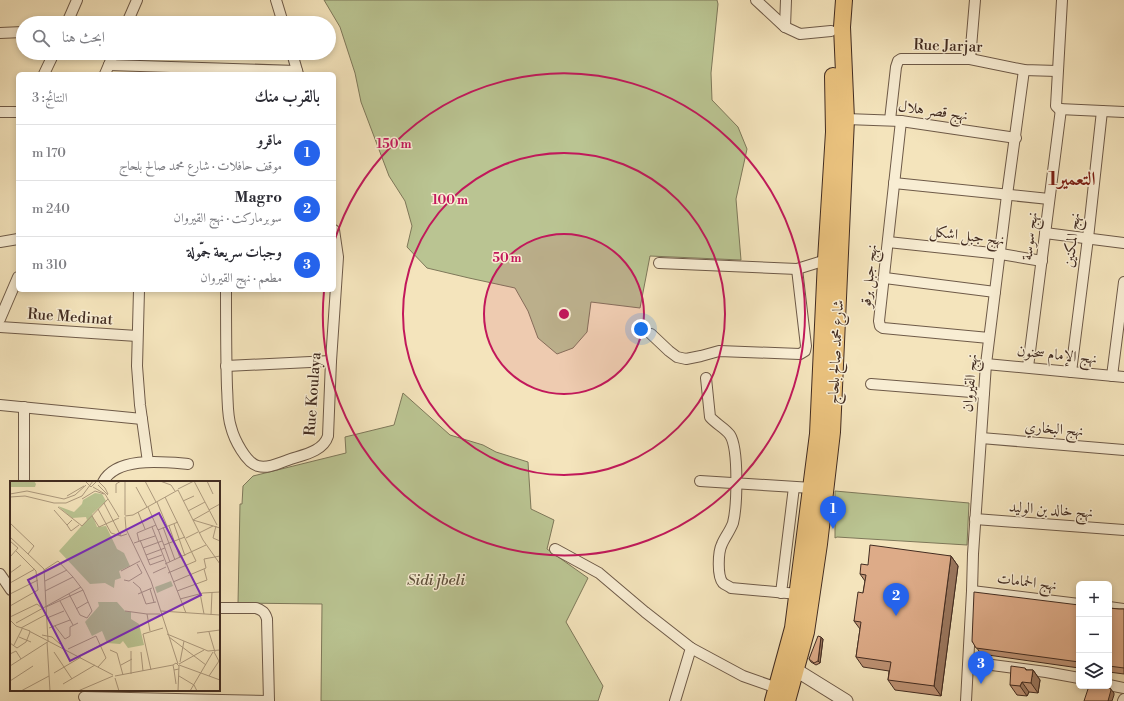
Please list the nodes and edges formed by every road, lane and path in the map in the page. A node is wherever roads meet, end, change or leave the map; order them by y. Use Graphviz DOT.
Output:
graph roads {
  1 [pos="76,0"];
  2 [pos="137,0"];
  3 [pos="276,0"];
  4 [pos="756,0"];
  5 [pos="786,0"];
  6 [pos="833,0"];
  7 [pos="844,0"];
  8 [pos="975,0"];
  9 [pos="1062,0"];
  10 [pos="70,16"];
  11 [pos="130,16"];
  12 [pos="281,16"];
  13 [pos="786,27"];
  14 [pos="831,31"];
  15 [pos="16,32"];
  16 [pos="0,33"];
  17 [pos="970,59"];
  18 [pos="51,60"];
  19 [pos="111,60"];
  20 [pos="294,60"];
  21 [pos="107,70"];
  22 [pos="1024,70"];
  23 [pos="1057,71"];
  24 [pos="45,72"];
  25 [pos="234,72"];
  26 [pos="298,72"];
  27 [pos="1058,108"];
  28 [pos="1102,111"];
  29 [pos="0,112"];
  30 [pos="16,112"];
  31 [pos="1124,112"];
  32 [pos="846,119"];
  33 [pos="896,121"];
  34 [pos="1016,138"];
  35 [pos="894,183"];
  36 [pos="1007,195"];
  37 [pos="1049,199"];
  38 [pos="1045,233"];
  39 [pos="1088,238"];
  40 [pos="16,239"];
  41 [pos="4,242"];
  42 [pos="888,242"];
  43 [pos="1124,243"];
  44 [pos="16,246"];
  45 [pos="1000,254"];
  46 [pos="826,260"];
  47 [pos="1042,261"];
  48 [pos="659,263"];
  49 [pos="797,269"];
  50 [pos="885,278"];
  51 [pos="16,280"];
  52 [pos="1124,282"];
  53 [pos="138,292"];
  54 [pos="226,292"];
  55 [pos="334,292"];
  56 [pos="995,292"];
  57 [pos="4,298"];
  58 [pos="0,319"];
  59 [pos="0,327"];
  60 [pos="650,334"];
  61 [pos="137,336"];
  62 [pos="989,338"];
  63 [pos="331,361"];
  64 [pos="986,364"];
  65 [pos="226,366"];
  66 [pos="1028,367"];
  67 [pos="1071,372"];
  68 [pos="1112,376"];
  69 [pos="1124,377"];
  70 [pos="706,378"];
  71 [pos="871,384"];
  72 [pos="984,393"];
  73 [pos="0,405"];
  74 [pos="24,407"];
  75 [pos="142,419"];
  76 [pos="980,438"];
  77 [pos="1124,450"];
  78 [pos="148,462"];
  79 [pos="188,464"];
  80 [pos="24,481"];
  81 [pos="104,481"];
  82 [pos="700,481"];
  83 [pos="736,483"];
  84 [pos="794,487"];
  85 [pos="815,496"];
  86 [pos="975,519"];
  87 [pos="1124,530"];
  88 [pos="555,549"];
  89 [pos="0,574"];
  90 [pos="10,589"];
  91 [pos="972,591"];
  92 [pos="781,592"];
  93 [pos="798,594"];
  94 [pos="1076,604"];
  95 [pos="1112,607"];
  96 [pos="220,608"];
  97 [pos="1124,609"];
  98 [pos="691,648"];
  99 [pos="969,662"];
  100 [pos="796,670"];
  101 [pos="1076,677"];
  102 [pos="1112,686"];
  103 [pos="1124,688"];
  104 [pos="775,694"];
  105 [pos="83,696"];
  106 [pos="269,701"];
  107 [pos="675,701"];
  108 [pos="787,701"];
  109 [pos="846,701"];
  110 [pos="966,701"];
  1 -- 10 [label="street"];
  2 -- 11 [label="street"];
  3 -- 12 [label="street"];
  4 -- 13 [label="street"];
  5 -- 13 [label="street"];
  6 -- 14 [label="main road, شارع محمد صالح بلحاج"];
  7 -- 32 [label="main road, شارع محمد صالح بلحاج"];
  8 -- 17 [label="street"];
  9 -- 23 [label="street, نهج سوسة"];
  13 -- 14 [label="street"];
  14 -- 46 [label="main road, شارع محمد صالح بلحاج"];
  15 -- 16 [label="street"];
  17 -- 22 [label="street, Rue Jarjar"];
  17 -- 33 [label="street, Rue Jarjar"];
  18 -- 24 [label="street"];
  19 -- 21 [label="street"];
  20 -- 26 [label="street"];
  21 -- 25 [label="street"];
  22 -- 23 [label="street, Rue Jarjar"];
  22 -- 34 [label="street, نهج القيروان"];
  23 -- 27 [label="street, نهج سوسة"];
  27 -- 28 [label="street"];
  27 -- 37 [label="street, نهج سوسة"];
  28 -- 31 [label="street"];
  28 -- 39 [label="street, نهج المكنين"];
  29 -- 30 [label="street"];
  32 -- 33 [label="street, نهج قصر هلال"];
  32 -- 85 [label="main road, شارع محمد صالح بلحاج"];
  33 -- 34 [label="street, نهج قصر هلال"];
  33 -- 35 [label="street, نهج جبل برقو"];
  34 -- 36 [label="street, نهج القيروان"];
  35 -- 36 [label="street"];
  35 -- 42 [label="street, نهج جبل برقو"];
  36 -- 37 [label="street"];
  36 -- 45 [label="street, نهج القيروان"];
  37 -- 38 [label="street, نهج سوسة"];
  38 -- 39 [label="street"];
  38 -- 47 [label="street, نهج سوسة"];
  39 -- 43 [label="street"];
  39 -- 67 [label="street, نهج المكنين"];
  40 -- 41 [label="street"];
  41 -- 44 [label="street"];
  42 -- 45 [label="street, نهج جبل اشكل"];
  42 -- 50 [label="street, نهج جبل برقو"];
  45 -- 47 [label="street, نهج جبل اشكل"];
  45 -- 56 [label="street, نهج القيروان"];
  46 -- 49 [label="street"];
  46 -- 85 [label="main road, شارع محمد صالح بلحاج"];
  47 -- 66 [label="street, نهج سوسة"];
  48 -- 49 [label="street"];
  49 -- 60 [label="street"];
  50 -- 56 [label="street"];
  50 -- 62 [label="street, نهج جبل برقو"];
  51 -- 57 [label="street"];
  52 -- 68 [label="street"];
  53 -- 61 [label="street"];
  54 -- 65 [label="street, Rue Koulaya"];
  55 -- 63 [label="street, Rue Koulaya"];
  56 -- 62 [label="street, نهج القيروان"];
  57 -- 58 [label="street"];
  59 -- 61 [label="street, Rue Medinat"];
  61 -- 75 [label="street"];
  62 -- 64 [label="street, نهج القيروان"];
  63 -- 65 [label="street"];
  63 -- 65 [label="street, Rue Koulaya"];
  64 -- 66 [label="street, نهج الإمام سحنون"];
  64 -- 72 [label="street, نهج القيروان"];
  66 -- 67 [label="street, نهج الإمام سحنون"];
  67 -- 68 [label="street, نهج الإمام سحنون"];
  68 -- 69 [label="street, نهج الإمام سحنون"];
  70 -- 83 [label="street"];
  71 -- 72 [label="street"];
  72 -- 76 [label="street, نهج القيروان"];
  73 -- 74 [label="street"];
  74 -- 75 [label="street"];
  74 -- 80 [label="street"];
  75 -- 78 [label="street"];
  76 -- 77 [label="street, نهج البخاري"];
  76 -- 86 [label="street, نهج القيروان"];
  78 -- 79 [label="street"];
  78 -- 81 [label="street"];
  82 -- 83 [label="street"];
  83 -- 84 [label="street"];
  83 -- 92 [label="street"];
  84 -- 85 [label="street"];
  84 -- 92 [label="street"];
  85 -- 93 [label="main road, شارع محمد صالح بلحاج"];
  85 -- 100 [label="main road, شارع محمد صالح بلحاج"];
  86 -- 87 [label="street, نهج خالد بن الوليد"];
  86 -- 91 [label="street, نهج القيروان"];
  88 -- 98 [label="street"];
  89 -- 90 [label="street"];
  91 -- 94 [label="street, نهج الحمامات"];
  91 -- 99 [label="street, نهج القيروان"];
  92 -- 93 [label="street"];
  93 -- 104 [label="main road, شارع محمد صالح بلحاج"];
  95 -- 97 [label="street"];
  96 -- 106 [label="street"];
  98 -- 104 [label="street"];
  98 -- 107 [label="street"];
  99 -- 101 [label="street"];
  99 -- 110 [label="street, نهج القيروان"];
  100 -- 108 [label="main road, شارع محمد صالح بلحاج"];
  100 -- 109 [label="street"];
  102 -- 103 [label="street"];
  105 -- 106 [label="street"];
}
